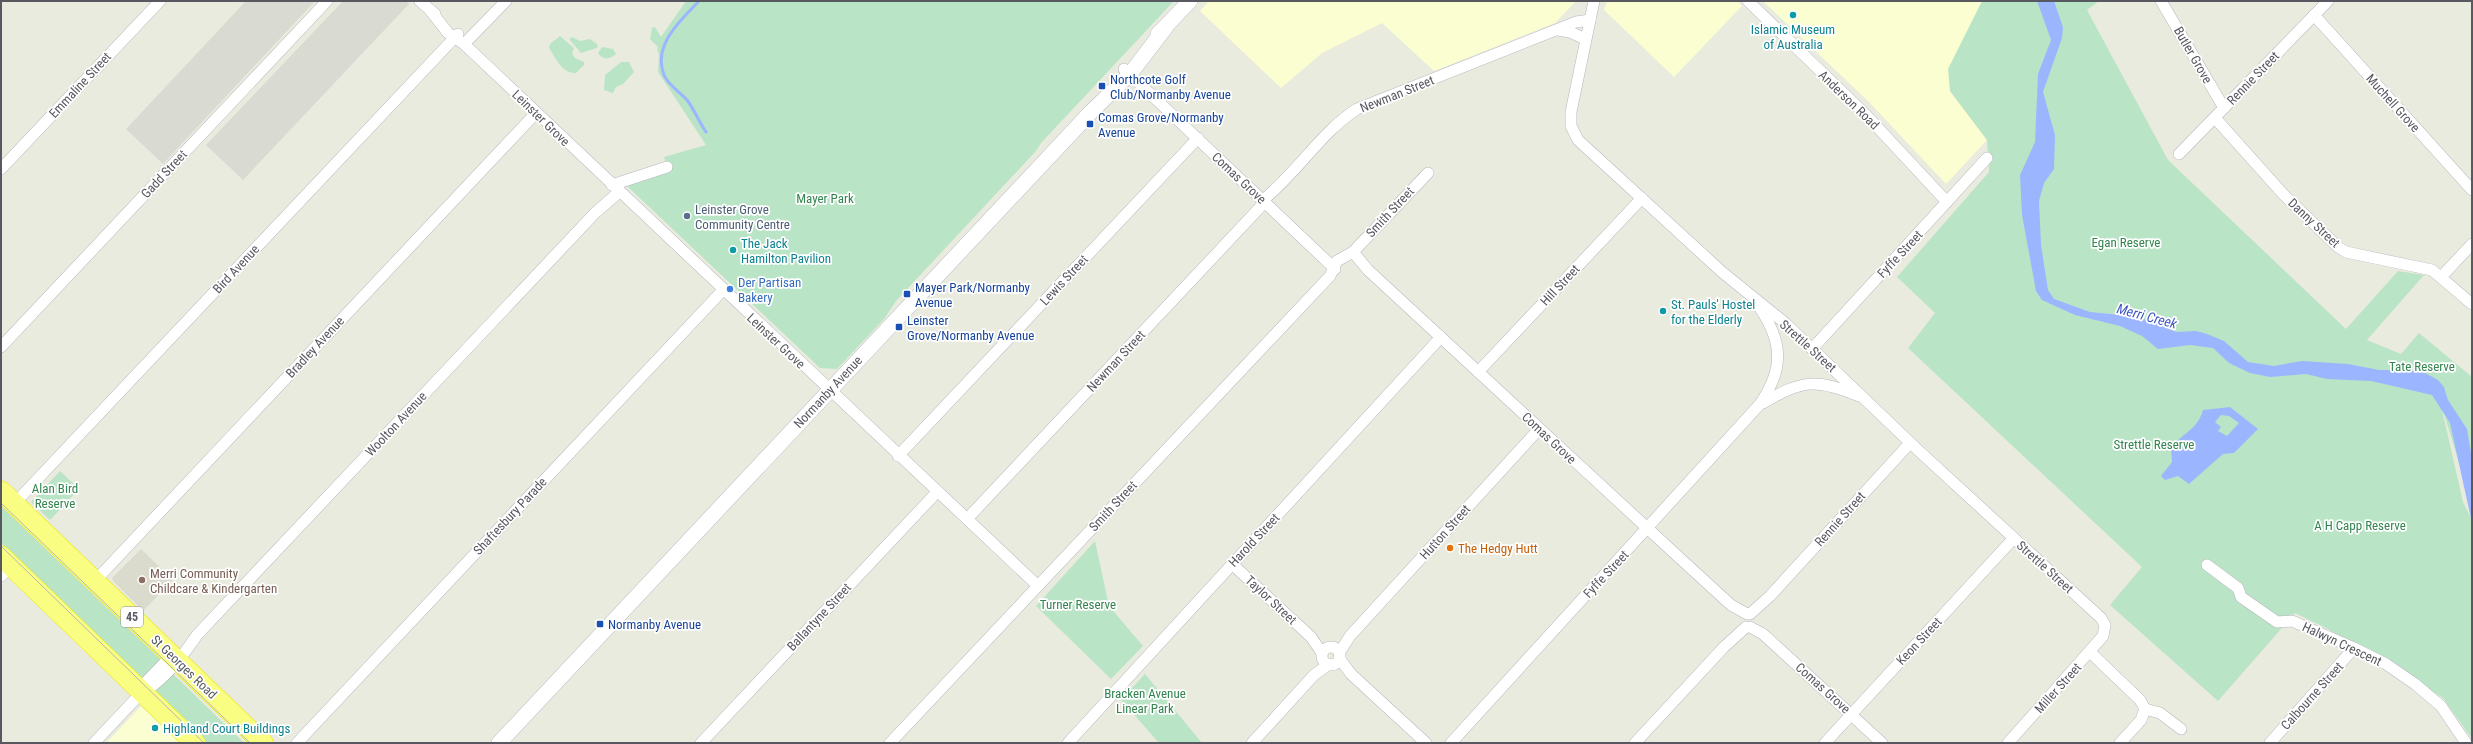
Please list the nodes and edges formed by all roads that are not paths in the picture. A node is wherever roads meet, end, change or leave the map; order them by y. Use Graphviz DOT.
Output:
graph roads {
  1 [pos="160,1"];
  2 [pos="327,1"];
  3 [pos="420,1"];
  4 [pos="506,1"];
  5 [pos="1190,1"];
  6 [pos="1594,1"];
  7 [pos="1748,1"];
  8 [pos="2162,1"];
  9 [pos="2328,1"];
  10 [pos="2314,15"];
  11 [pos="1590,20"];
  12 [pos="1558,30"];
  13 [pos="456,36"];
  14 [pos="1585,39"];
  15 [pos="464,44"];
  16 [pos="1127,72"];
  17 [pos="2224,108"];
  18 [pos="536,113"];
  19 [pos="2215,118"];
  20 [pos="1198,138"];
  21 [pos="2179,154"];
  22 [pos="1987,158"];
  23 [pos="667,166"];
  24 [pos="1,169"];
  25 [pos="1428,173"];
  26 [pos="615,188"];
  27 [pos="2472,190"];
  28 [pos="1642,198"];
  29 [pos="1264,201"];
  30 [pos="1947,202"];
  31 [pos="2472,244"];
  32 [pos="1352,257"];
  33 [pos="1336,265"];
  34 [pos="2442,276"];
  35 [pos="723,290"];
  36 [pos="1756,301"];
  37 [pos="2472,304"];
  38 [pos="1441,337"];
  39 [pos="1,347"];
  40 [pos="1812,349"];
  41 [pos="1478,372"];
  42 [pos="829,390"];
  43 [pos="1864,398"];
  44 [pos="1760,404"];
  45 [pos="1540,429"];
  46 [pos="1910,443"];
  47 [pos="898,456"];
  48 [pos="937,492"];
  49 [pos="8,498"];
  50 [pos="967,519"];
  51 [pos="1648,528"];
  52 [pos="2013,539"];
  53 [pos="1232,564"];
  54 [pos="2207,565"];
  55 [pos="4,566"];
  56 [pos="95,582"];
  57 [pos="1038,586"];
  58 [pos="1748,620"];
  59 [pos="2105,631"];
  60 [pos="2354,648"];
  61 [pos="2090,652"];
  62 [pos="1331,656"];
  63 [pos="174,658"];
  64 [pos="142,692"];
  65 [pos="2145,710"];
  66 [pos="1851,714"];
  67 [pos="2181,729"];
  68 [pos="94,743"];
  69 [pos="195,743"];
  70 [pos="263,743"];
  71 [pos="297,743"];
  72 [pos="499,743"];
  73 [pos="701,743"];
  74 [pos="890,743"];
  75 [pos="1068,743"];
  76 [pos="1252,743"];
  77 [pos="1426,743"];
  78 [pos="1451,743"];
  79 [pos="1636,743"];
  80 [pos="1825,743"];
  81 [pos="1882,743"];
  82 [pos="2008,743"];
  83 [pos="2120,743"];
  84 [pos="2270,743"];
  85 [pos="2466,743"];
  1 -- 24 [label="street, Emmaline Street"];
  2 -- 39 [label="street, Gadd Street"];
  3 -- 13 [label="street, Leinster Grove"];
  4 -- 15 [label="street"];
  5 -- 16 [label="main road, Normanby Avenue"];
  6 -- 11 [label="street"];
  7 -- 30 [label="street, Anderson Road"];
  8 -- 17 [label="street, Butler Grove"];
  9 -- 10 [label="street, Rennie Street"];
  10 -- 17 [label="street, Rennie Street"];
  10 -- 27 [label="street, Muchell Grove"];
  11 -- 12 [label="street, Newman Street"];
  11 -- 14 [label="street"];
  12 -- 14 [label="street"];
  12 -- 29 [label="street, Newman Street"];
  13 -- 15 [label="street, Leinster Grove"];
  13 -- 49 [label="street, Bird Avenue"];
  14 -- 28 [label="street, Strettle Street"];
  15 -- 18 [label="street, Leinster Grove"];
  16 -- 20 [label="street, Comas Grove"];
  16 -- 42 [label="main road, Normanby Avenue"];
  17 -- 19 [label="street, Rennie Street"];
  18 -- 26 [label="street, Leinster Grove"];
  18 -- 56 [label="street, Bradley Avenue"];
  19 -- 21 [label="street, Rennie Street"];
  19 -- 34 [label="street, Danny Street"];
  20 -- 29 [label="street, Comas Grove"];
  20 -- 47 [label="street, Lewis Street"];
  22 -- 30 [label="street, Fyffe Street"];
  23 -- 26 [label="street"];
  25 -- 32 [label="street, Smith Street"];
  26 -- 35 [label="street, Leinster Grove"];
  26 -- 63 [label="street, Woolton Avenue"];
  28 -- 36 [label="street, Strettle Street"];
  28 -- 41 [label="street, Hill Street"];
  29 -- 33 [label="street, Comas Grove"];
  29 -- 50 [label="street, Newman Street"];
  30 -- 40 [label="street, Fyffe Street"];
  31 -- 34 [label="street"];
  32 -- 33 [label="street, Smith Street"];
  32 -- 38 [label="street, Comas Grove"];
  33 -- 57 [label="street, Smith Street"];
  34 -- 37 [label="street"];
  35 -- 42 [label="street, Leinster Grove"];
  35 -- 71 [label="street, Shaftesbury Parade"];
  36 -- 40 [label="street, Strettle Street"];
  36 -- 44 [label="street, Fyffe Street"];
  38 -- 41 [label="street, Comas Grove"];
  38 -- 53 [label="street, Harold Street"];
  40 -- 43 [label="street, Strettle Street"];
  41 -- 45 [label="street, Comas Grove"];
  42 -- 47 [label="street, Leinster Grove"];
  42 -- 72 [label="main road, Normanby Avenue"];
  43 -- 44 [label="street, Fyffe Street"];
  43 -- 46 [label="street, Strettle Street"];
  44 -- 51 [label="street, Fyffe Street"];
  45 -- 51 [label="street, Comas Grove"];
  45 -- 62 [label="street, Hutton Street"];
  46 -- 52 [label="street, Strettle Street"];
  46 -- 58 [label="street, Rennie Street"];
  47 -- 48 [label="street, Leinster Grove"];
  48 -- 50 [label="street, Leinster Grove"];
  48 -- 73 [label="street, Ballantyne Street"];
  49 -- 56 [label="highway, St Georges Road / 45"];
  50 -- 57 [label="street, Leinster Grove"];
  51 -- 58 [label="street, Comas Grove"];
  51 -- 78 [label="street, Fyffe Street"];
  52 -- 59 [label="street, Strettle Street"];
  52 -- 66 [label="street, Keon Street"];
  53 -- 62 [label="street, Taylor Street"];
  53 -- 75 [label="street, Harold Street"];
  54 -- 60 [label="street, Halwyn Crescent"];
  55 -- 64 [label="highway"];
  56 -- 63 [label="highway, St Georges Road / 45"];
  57 -- 74 [label="street, Smith Street"];
  58 -- 66 [label="street, Comas Grove"];
  58 -- 79 [label="street, Rennie Street"];
  59 -- 61 [label="street, Miller Street"];
  60 -- 84 [label="street, Calbourne Street"];
  60 -- 85 [label="street, Halwyn Crescent"];
  61 -- 65 [label="street"];
  61 -- 82 [label="street, Miller Street"];
  62 -- 76 [label="street, Hutton Street"];
  62 -- 77 [label="street, Taylor Street"];
  63 -- 64 [label="street, Woolton Avenue"];
  63 -- 70 [label="highway, St Georges Road / 45"];
  64 -- 68 [label="street, Woolton Avenue"];
  64 -- 69 [label="highway"];
  65 -- 67 [label="street"];
  65 -- 83 [label="street"];
  66 -- 80 [label="street, Keon Street"];
  66 -- 81 [label="street, Comas Grove"];
}
